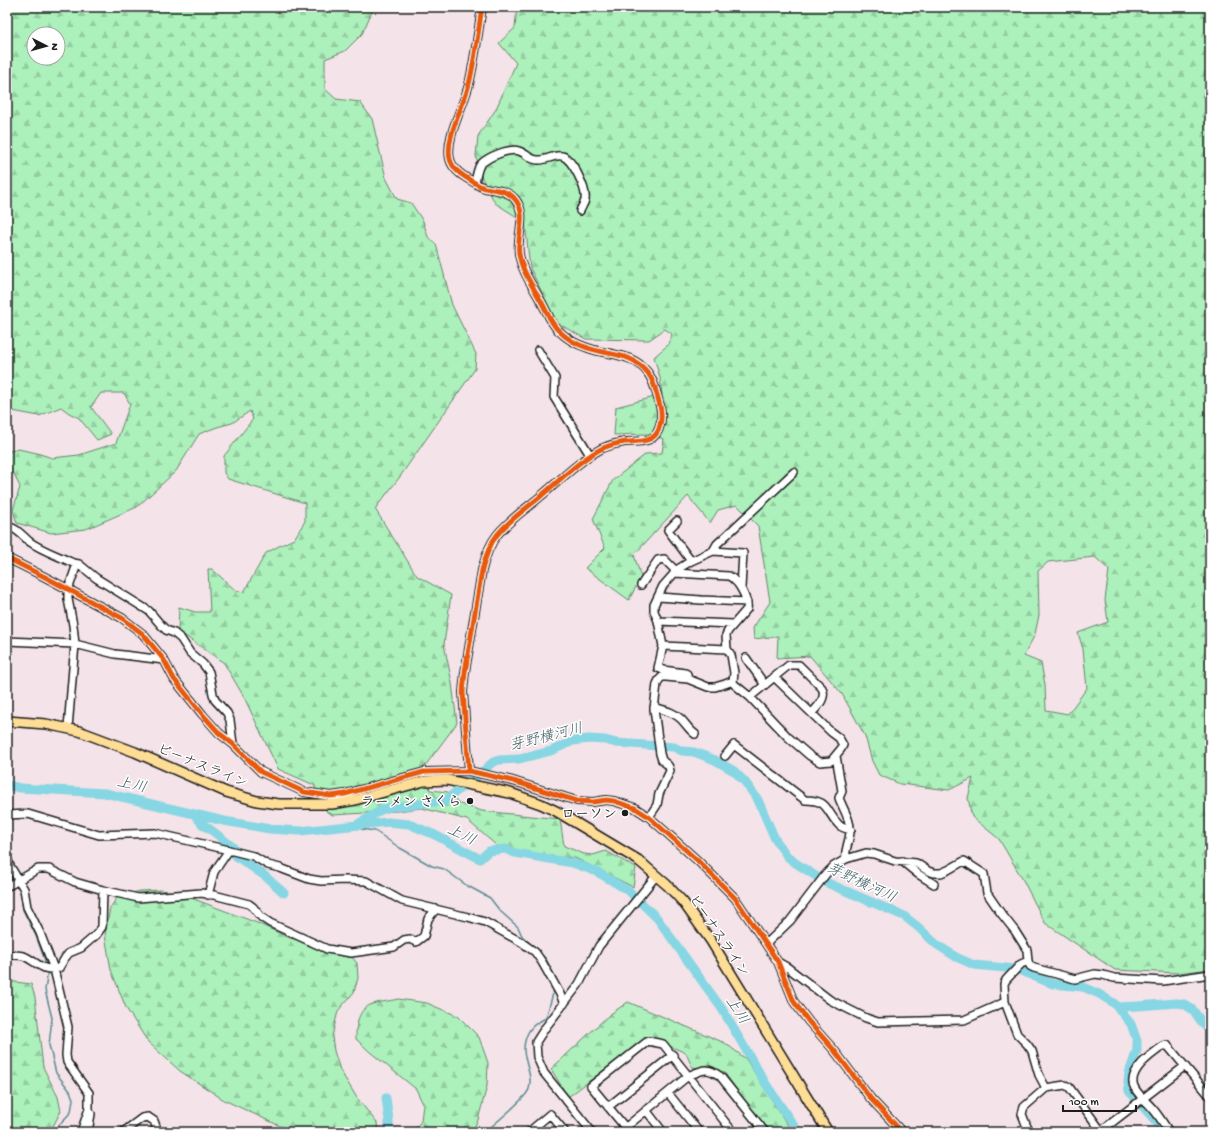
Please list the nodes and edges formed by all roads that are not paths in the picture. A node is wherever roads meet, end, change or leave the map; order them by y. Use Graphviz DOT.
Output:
graph roads {
  1 [pos="482,7"];
  2 [pos="475,183"];
  3 [pos="580,211"];
  4 [pos="538,350"];
  5 [pos="590,455"];
  6 [pos="794,472"];
  7 [pos="677,521"];
  8 [pos="7,527"];
  9 [pos="713,551"];
  10 [pos="7,558"];
  11 [pos="691,561"];
  12 [pos="77,564"];
  13 [pos="675,572"];
  14 [pos="642,585"];
  15 [pos="741,588"];
  16 [pos="68,590"];
  17 [pos="658,597"];
  18 [pos="747,602"];
  19 [pos="658,621"];
  20 [pos="733,624"];
  21 [pos="7,641"];
  22 [pos="75,644"];
  23 [pos="663,646"];
  24 [pos="727,649"];
  25 [pos="746,658"];
  26 [pos="164,660"];
  27 [pos="774,677"];
  28 [pos="688,679"];
  29 [pos="733,681"];
  30 [pos="765,684"];
  31 [pos="750,697"];
  32 [pos="654,707"];
  33 [pos="812,714"];
  34 [pos="7,721"];
  35 [pos="68,728"];
  36 [pos="695,734"];
  37 [pos="233,744"];
  38 [pos="725,756"];
  39 [pos="836,756"];
  40 [pos="471,772"];
  41 [pos="442,777"];
  42 [pos="513,781"];
  43 [pos="510,793"];
  44 [pos="7,815"];
  45 [pos="649,817"];
  46 [pos="851,830"];
  47 [pos="233,851"];
  48 [pos="7,858"];
  49 [pos="846,859"];
  50 [pos="902,861"];
  51 [pos="654,878"];
  52 [pos="14,882"];
  53 [pos="934,884"];
  54 [pos="103,890"];
  55 [pos="208,895"];
  56 [pos="436,910"];
  57 [pos="766,944"];
  58 [pos="7,955"];
  59 [pos="778,962"];
  60 [pos="1024,963"];
  61 [pos="50,968"];
  62 [pos="1210,974"];
  63 [pos="1005,1002"];
  64 [pos="564,1004"];
  65 [pos="673,1055"];
  66 [pos="1185,1066"];
  67 [pos="688,1076"];
  68 [pos="1046,1088"];
  69 [pos="668,1093"];
  70 [pos="1210,1096"];
  71 [pos="1142,1099"];
  72 [pos="608,1107"];
  73 [pos="89,1109"];
  74 [pos="646,1110"];
  75 [pos="625,1131"];
  76 [pos="81,1132"];
  77 [pos="88,1132"];
  78 [pos="123,1132"];
  79 [pos="158,1132"];
  80 [pos="529,1132"];
  81 [pos="565,1132"];
  82 [pos="592,1132"];
  83 [pos="664,1132"];
  84 [pos="699,1132"];
  85 [pos="733,1132"];
  86 [pos="765,1132"];
  87 [pos="828,1132"];
  88 [pos="902,1132"];
  89 [pos="1029,1132"];
  90 [pos="1101,1132"];
  91 [pos="1169,1132"];
  1 -- 2 [label="street"];
  2 -- 3 [label="street"];
  2 -- 5 [label="street"];
  4 -- 5 [label="street"];
  5 -- 40 [label="street"];
  6 -- 9 [label="street"];
  7 -- 11 [label="street"];
  8 -- 12 [label="street"];
  9 -- 11 [label="street"];
  9 -- 15 [label="street"];
  10 -- 16 [label="street"];
  11 -- 13 [label="street"];
  12 -- 16 [label="street"];
  12 -- 37 [label="street"];
  13 -- 14 [label="street"];
  13 -- 15 [label="street"];
  13 -- 17 [label="street"];
  15 -- 18 [label="street"];
  16 -- 22 [label="street"];
  16 -- 26 [label="street"];
  17 -- 18 [label="street"];
  17 -- 19 [label="street"];
  18 -- 20 [label="street"];
  19 -- 20 [label="street"];
  19 -- 23 [label="street"];
  20 -- 24 [label="street"];
  21 -- 22 [label="street"];
  22 -- 26 [label="street"];
  22 -- 35 [label="street"];
  23 -- 24 [label="street"];
  23 -- 28 [label="street"];
  24 -- 29 [label="street"];
  25 -- 30 [label="street"];
  26 -- 37 [label="street"];
  27 -- 30 [label="street"];
  27 -- 33 [label="street"];
  27 -- 33 [label="street"];
  28 -- 29 [label="street"];
  28 -- 32 [label="street"];
  29 -- 31 [label="street"];
  30 -- 31 [label="street"];
  31 -- 39 [label="street"];
  32 -- 36 [label="street"];
  32 -- 45 [label="street"];
  33 -- 39 [label="street"];
  34 -- 35 [label="main road, ビーナスライン"];
  35 -- 41 [label="main road, ビーナスライン"];
  37 -- 41 [label="street"];
  38 -- 46 [label="street"];
  39 -- 46 [label="street"];
  40 -- 41 [label="street"];
  40 -- 42 [label="street"];
  41 -- 43 [label="main road, ビーナスライン"];
  42 -- 43 [label="street"];
  42 -- 45 [label="street"];
  43 -- 51 [label="main road, ビーナスライン"];
  44 -- 47 [label="street"];
  45 -- 57 [label="street"];
  46 -- 49 [label="street"];
  47 -- 55 [label="street"];
  47 -- 56 [label="street"];
  48 -- 52 [label="street"];
  49 -- 50 [label="street"];
  49 -- 57 [label="street"];
  50 -- 53 [label="street"];
  50 -- 60 [label="street"];
  51 -- 64 [label="street"];
  51 -- 87 [label="main road, ビーナスライン"];
  52 -- 54 [label="street"];
  52 -- 61 [label="street"];
  54 -- 55 [label="street"];
  54 -- 61 [label="street"];
  55 -- 56 [label="street"];
  56 -- 64 [label="street"];
  57 -- 59 [label="street"];
  58 -- 61 [label="street"];
  59 -- 63 [label="street"];
  59 -- 88 [label="street"];
  60 -- 62 [label="street"];
  60 -- 63 [label="street"];
  61 -- 73 [label="street"];
  63 -- 68 [label="street"];
  64 -- 82 [label="street"];
  65 -- 67 [label="street"];
  65 -- 72 [label="street"];
  65 -- 72 [label="street"];
  66 -- 70 [label="street"];
  66 -- 71 [label="street"];
  66 -- 71 [label="street"];
  67 -- 69 [label="street"];
  67 -- 85 [label="street"];
  67 -- 86 [label="street"];
  68 -- 89 [label="street"];
  68 -- 90 [label="street"];
  69 -- 74 [label="street"];
  69 -- 84 [label="street"];
  71 -- 90 [label="street"];
  71 -- 91 [label="street"];
  72 -- 75 [label="street"];
  73 -- 76 [label="street"];
  73 -- 77 [label="street"];
  74 -- 75 [label="street"];
  74 -- 83 [label="street"];
  78 -- 79 [label="street"];
  80 -- 81 [label="street"];
}
